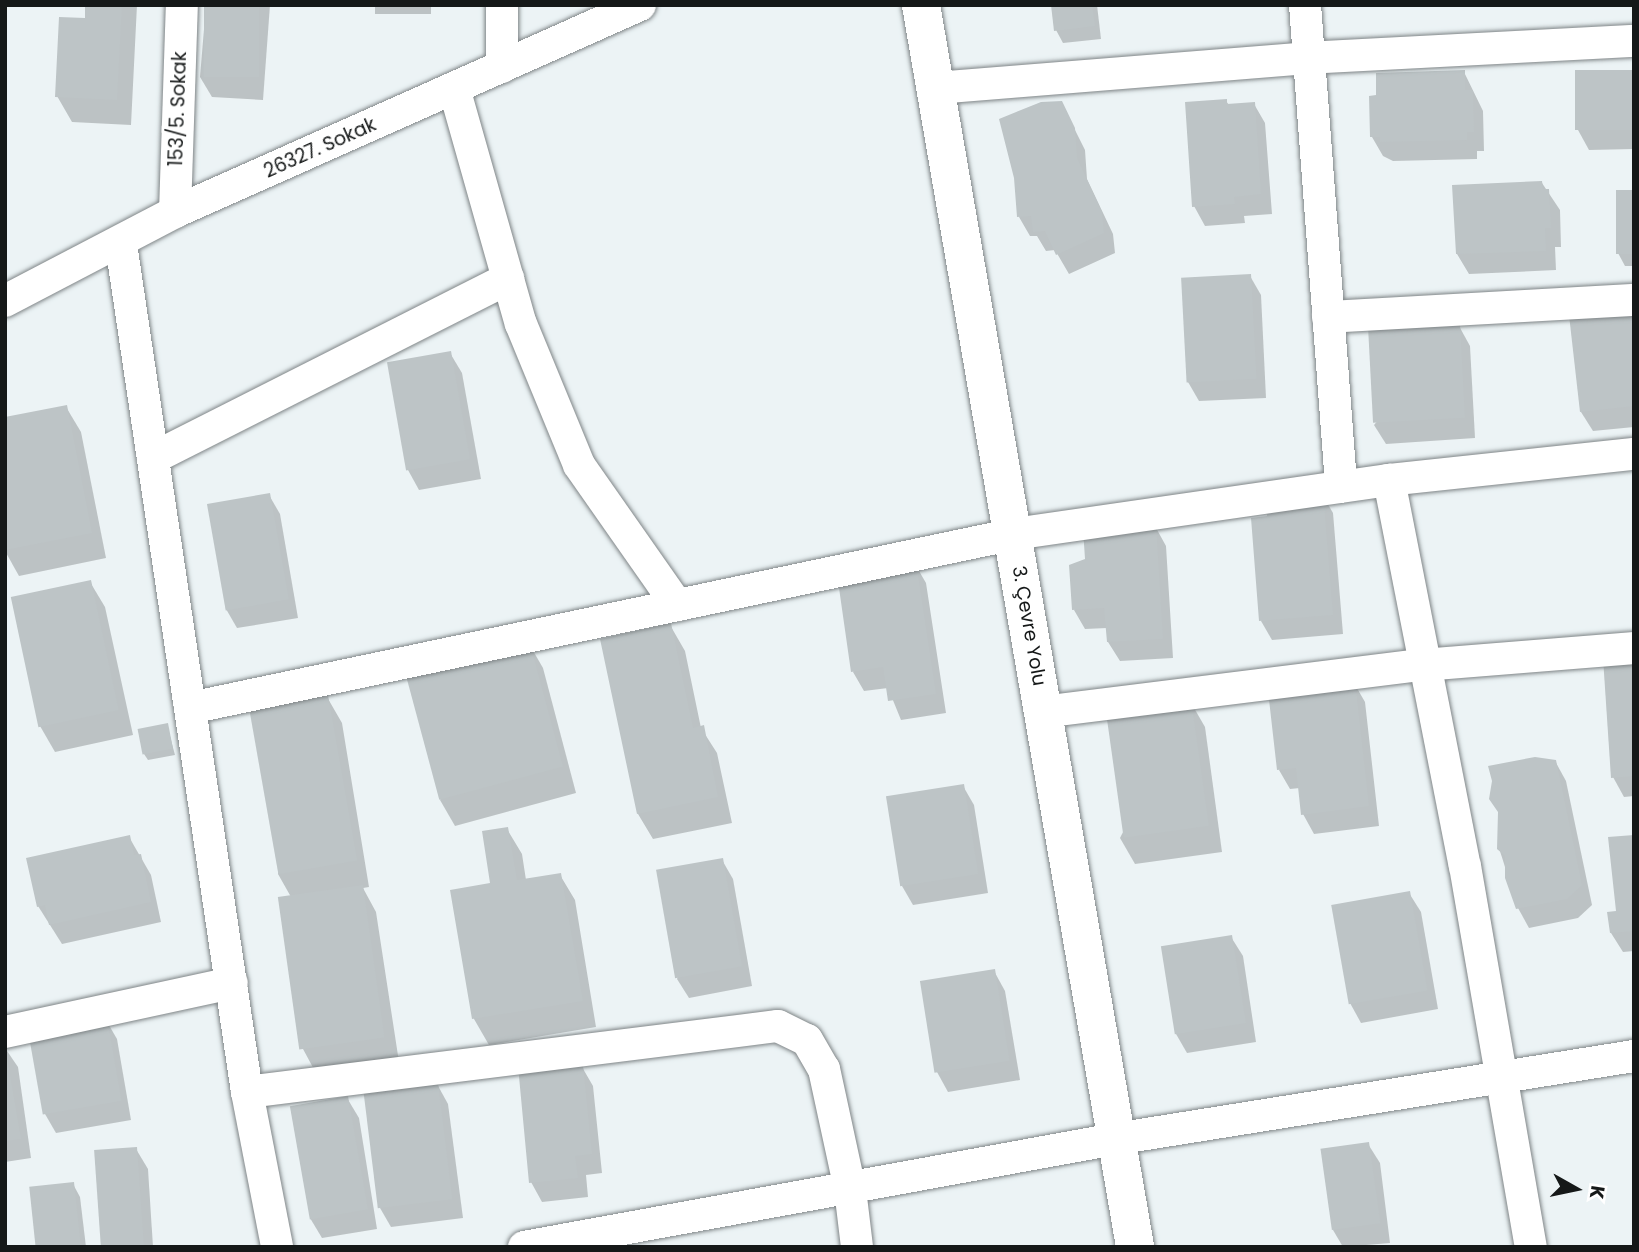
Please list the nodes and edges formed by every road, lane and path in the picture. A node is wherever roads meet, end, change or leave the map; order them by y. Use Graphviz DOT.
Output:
graph roads {
  1 [pos="182,5"];
  2 [pos="502,5"];
  3 [pos="640,5"];
  4 [pos="921,5"];
  5 [pos="1305,5"];
  6 [pos="1634,41"];
  7 [pos="1307,58"];
  8 [pos="502,67"];
  9 [pos="454,88"];
  10 [pos="936,88"];
  11 [pos="175,212"];
  12 [pos="121,244"];
  13 [pos="508,279"];
  14 [pos="1634,300"];
  15 [pos="5,301"];
  16 [pos="1328,317"];
  17 [pos="1634,454"];
  18 [pos="153,458"];
  19 [pos="1389,480"];
  20 [pos="1341,487"];
  21 [pos="1014,534"];
  22 [pos="677,605"];
  23 [pos="1634,649"];
  24 [pos="1423,665"];
  25 [pos="190,708"];
  26 [pos="1044,712"];
  27 [pos="232,984"];
  28 [pos="5,1032"];
  29 [pos="1634,1056"];
  30 [pos="1499,1079"];
  31 [pos="247,1092"];
  32 [pos="1115,1139"];
  33 [pos="850,1189"];
  34 [pos="277,1247"];
  35 [pos="524,1247"];
  36 [pos="857,1247"];
  37 [pos="1135,1247"];
  38 [pos="1531,1247"];
  1 -- 11 [label="street, 153/5. Sokak"];
  2 -- 8 [label="street"];
  3 -- 8 [label="street, 26327. Sokak"];
  4 -- 10 [label="main road, 3. Çevre Yolu"];
  5 -- 7 [label="street"];
  6 -- 7 [label="street"];
  7 -- 10 [label="street"];
  7 -- 16 [label="street"];
  8 -- 9 [label="street, 26327. Sokak"];
  9 -- 11 [label="street, 26327. Sokak"];
  9 -- 13 [label="street"];
  10 -- 21 [label="main road, 3. Çevre Yolu"];
  11 -- 12 [label="street, 26327. Sokak"];
  12 -- 15 [label="street, 26327. Sokak"];
  12 -- 18 [label="street"];
  13 -- 18 [label="street"];
  13 -- 22 [label="street"];
  14 -- 16 [label="street"];
  16 -- 20 [label="street"];
  17 -- 19 [label="street"];
  18 -- 25 [label="street"];
  19 -- 20 [label="street"];
  19 -- 24 [label="street"];
  20 -- 21 [label="street"];
  21 -- 22 [label="street"];
  21 -- 26 [label="main road, 3. Çevre Yolu"];
  22 -- 25 [label="street"];
  23 -- 24 [label="street"];
  24 -- 26 [label="street"];
  24 -- 30 [label="street"];
  25 -- 27 [label="street"];
  26 -- 32 [label="main road, 3. Çevre Yolu"];
  27 -- 28 [label="street"];
  27 -- 31 [label="street"];
  29 -- 30 [label="street"];
  30 -- 32 [label="street"];
  30 -- 38 [label="street"];
  31 -- 33 [label="street"];
  31 -- 34 [label="street"];
  32 -- 33 [label="street"];
  32 -- 37 [label="main road, 3. Çevre Yolu"];
  33 -- 35 [label="street"];
  33 -- 36 [label="street"];
}
